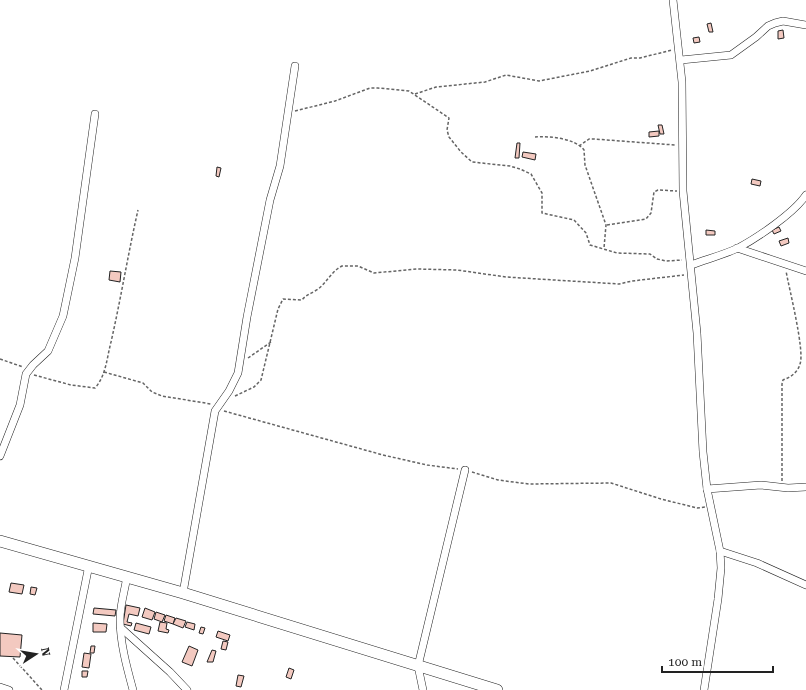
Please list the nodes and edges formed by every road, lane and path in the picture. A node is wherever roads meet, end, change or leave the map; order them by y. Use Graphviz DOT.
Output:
graph roads {
  1 [pos="673,0"];
  2 [pos="806,25"];
  3 [pos="679,49"];
  4 [pos="681,60"];
  5 [pos="294,66"];
  6 [pos="415,94"];
  7 [pos="288,113"];
  8 [pos="95,114"];
  9 [pos="535,137"];
  10 [pos="683,145"];
  11 [pos="579,146"];
  12 [pos="683,191"];
  13 [pos="806,195"];
  14 [pos="138,210"];
  15 [pos="606,225"];
  16 [pos="604,248"];
  17 [pos="737,248"];
  18 [pos="691,262"];
  19 [pos="784,263"];
  20 [pos="806,271"];
  21 [pos="692,274"];
  22 [pos="271,342"];
  23 [pos="0,359"];
  24 [pos="240,364"];
  25 [pos="28,371"];
  26 [pos="104,372"];
  27 [pos="220,404"];
  28 [pos="0,456"];
  29 [pos="466,470"];
  30 [pos="806,487"];
  31 [pos="782,488"];
  32 [pos="707,489"];
  33 [pos="0,541"];
  34 [pos="720,551"];
  35 [pos="89,565"];
  36 [pos="127,576"];
  37 [pos="806,585"];
  38 [pos="183,593"];
  39 [pos="121,628"];
  40 [pos="13,658"];
  41 [pos="418,666"];
  42 [pos="0,686"];
  43 [pos="9,690"];
  44 [pos="42,690"];
  45 [pos="64,690"];
  46 [pos="133,690"];
  47 [pos="187,690"];
  48 [pos="423,690"];
  49 [pos="496,690"];
  50 [pos="704,690"];
  1 -- 3 [label="street"];
  2 -- 4 [label="street"];
  3 -- 4 [label="street"];
  3 -- 6 [label="path"];
  4 -- 10 [label="street"];
  5 -- 7 [label="street"];
  6 -- 7 [label="path"];
  6 -- 16 [label="path"];
  7 -- 24 [label="street"];
  8 -- 25 [label="street"];
  9 -- 11 [label="path"];
  10 -- 11 [label="path"];
  10 -- 12 [label="street"];
  11 -- 15 [label="path"];
  12 -- 15 [label="path"];
  12 -- 18 [label="street"];
  13 -- 17 [label="street"];
  14 -- 26 [label="path"];
  15 -- 16 [label="path"];
  16 -- 18 [label="path"];
  17 -- 18 [label="street"];
  17 -- 19 [label="street"];
  18 -- 21 [label="street"];
  19 -- 20 [label="street"];
  19 -- 31 [label="path"];
  21 -- 22 [label="path"];
  21 -- 32 [label="street"];
  22 -- 24 [label="path"];
  22 -- 27 [label="path"];
  23 -- 25 [label="path"];
  24 -- 27 [label="street"];
  25 -- 26 [label="path"];
  25 -- 28 [label="street"];
  26 -- 27 [label="path"];
  27 -- 38 [label="street"];
  29 -- 41 [label="street"];
  30 -- 31 [label="street"];
  31 -- 32 [label="street"];
  32 -- 34 [label="street"];
  33 -- 35 [label="highway"];
  34 -- 37 [label="street"];
  34 -- 50 [label="street"];
  35 -- 36 [label="highway"];
  35 -- 45 [label="street"];
  36 -- 38 [label="highway"];
  36 -- 39 [label="street"];
  38 -- 41 [label="highway"];
  39 -- 46 [label="street"];
  39 -- 47 [label="street"];
  40 -- 44 [label="path"];
  41 -- 48 [label="street"];
  41 -- 49 [label="highway"];
  42 -- 43 [label="street"];
}
